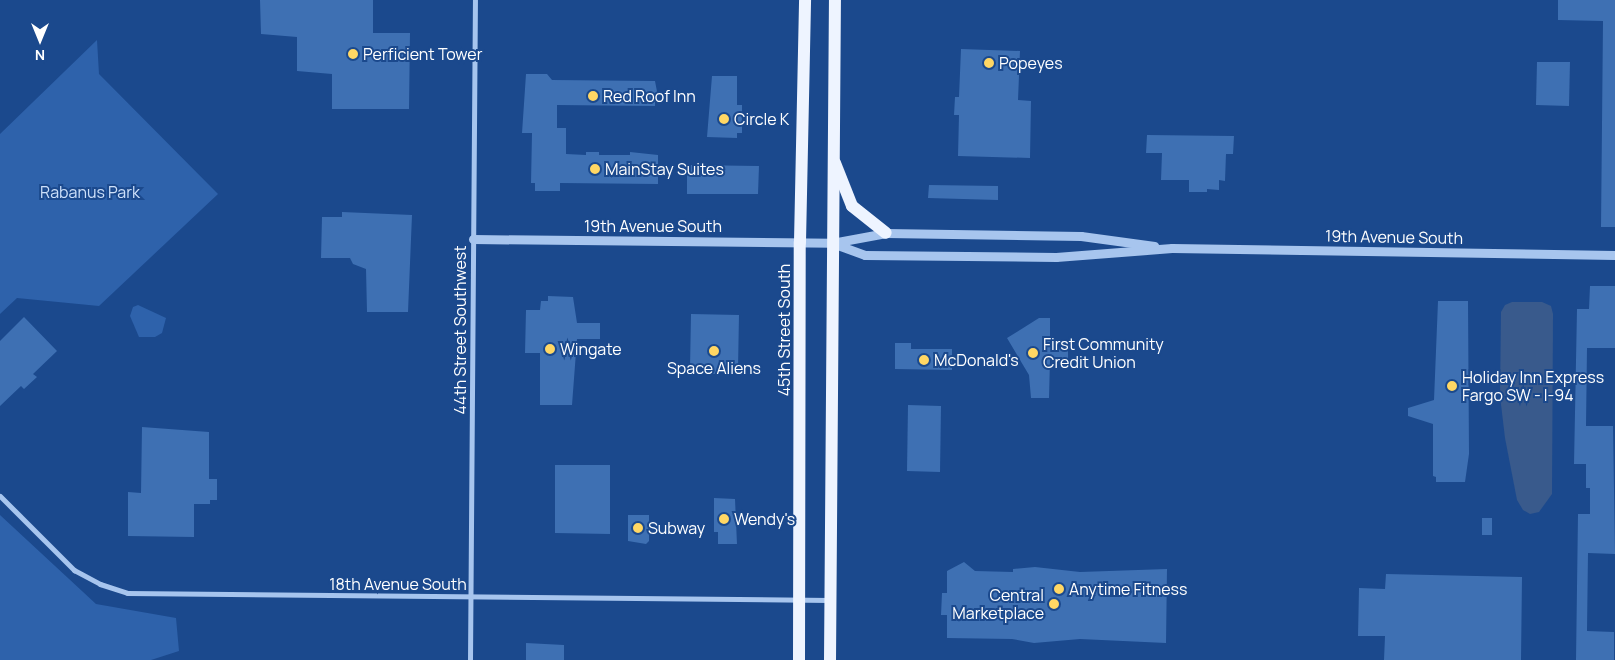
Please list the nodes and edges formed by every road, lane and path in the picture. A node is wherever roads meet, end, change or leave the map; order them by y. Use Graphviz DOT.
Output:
graph roads {
  1 [pos="475,0"];
  2 [pos="805,0"];
  3 [pos="835,0"];
  4 [pos="833,158"];
  5 [pos="886,233"];
  6 [pos="473,239"];
  7 [pos="800,242"];
  8 [pos="832,243"];
  9 [pos="1172,248"];
  10 [pos="1615,255"];
  11 [pos="0,496"];
  12 [pos="470,597"];
  13 [pos="800,600"];
  14 [pos="831,600"];
  15 [pos="470,660"];
  16 [pos="799,660"];
  17 [pos="830,660"];
  1 -- 6 [label="street, 44th Street Southwest"];
  2 -- 7 [label="main road, 45th Street South"];
  3 -- 4 [label="main road"];
  4 -- 5 [label="main road"];
  4 -- 8 [label="main road"];
  5 -- 8 [label="street, 19th Avenue South"];
  5 -- 9 [label="street, 19th Avenue South"];
  6 -- 7 [label="street, 19th Avenue South"];
  6 -- 12 [label="street, 44th Street Southwest"];
  7 -- 8 [label="street, 19th Avenue South"];
  7 -- 13 [label="main road, 45th Street South"];
  8 -- 9 [label="street, 19th Avenue South"];
  8 -- 14 [label="main road"];
  9 -- 10 [label="street, 19th Avenue South"];
  11 -- 12 [label="street, 18th Avenue South"];
  12 -- 13 [label="street, 18th Avenue South"];
  12 -- 15 [label="street, 44th Street Southwest"];
  13 -- 14 [label="street, 18th Avenue South"];
  13 -- 16 [label="main road, 45th Street South"];
  14 -- 17 [label="main road"];
}
